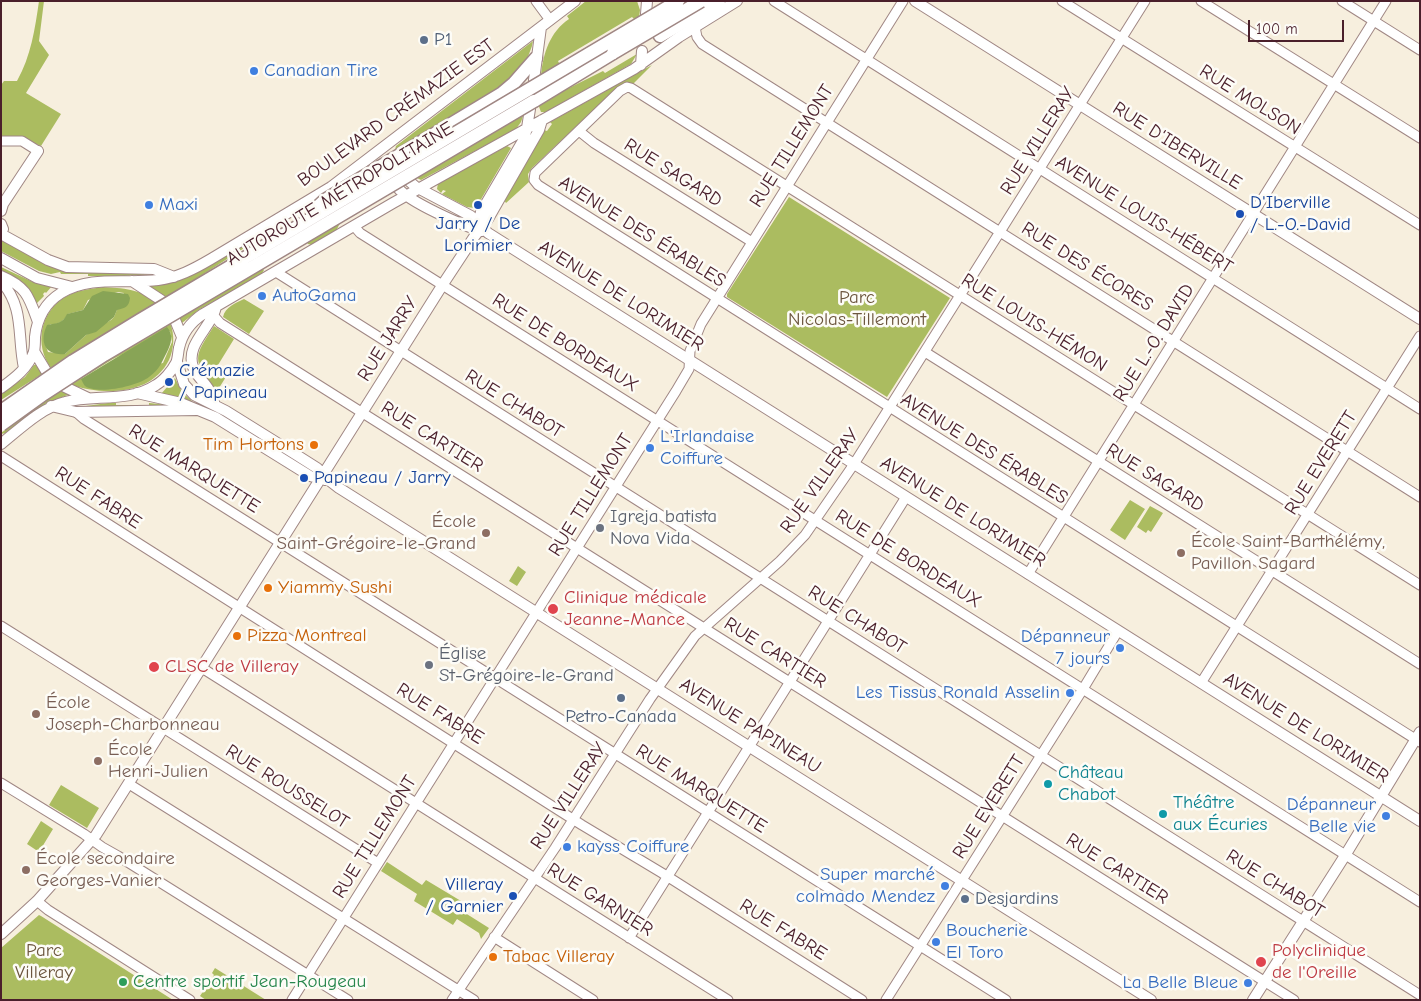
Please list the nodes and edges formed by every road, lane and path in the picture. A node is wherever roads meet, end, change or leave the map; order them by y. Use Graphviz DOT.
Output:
graph roads {
  1 [pos="536,1"];
  2 [pos="575,1"];
  3 [pos="647,1"];
  4 [pos="678,1"];
  5 [pos="701,1"];
  6 [pos="719,1"];
  7 [pos="737,1"];
  8 [pos="774,1"];
  9 [pos="903,1"];
  10 [pos="916,1"];
  11 [pos="1062,1"];
  12 [pos="1145,1"];
  13 [pos="1201,1"];
  14 [pos="1342,1"];
  15 [pos="1386,1"];
  16 [pos="646,14"];
  17 [pos="550,20"];
  18 [pos="1374,22"];
  19 [pos="541,27"];
  20 [pos="695,27"];
  21 [pos="1122,38"];
  22 [pos="1420,50"];
  23 [pos="642,51"];
  24 [pos="613,53"];
  25 [pos="536,58"];
  26 [pos="866,60"];
  27 [pos="641,65"];
  28 [pos="534,80"];
  29 [pos="1334,85"];
  30 [pos="1080,105"];
  31 [pos="530,110"];
  32 [pos="542,120"];
  33 [pos="826,122"];
  34 [pos="527,128"];
  35 [pos="578,131"];
  36 [pos="1420,138"];
  37 [pos="1,141"];
  38 [pos="1295,148"];
  39 [pos="38,151"];
  40 [pos="393,152"];
  41 [pos="1040,169"];
  42 [pos="409,181"];
  43 [pos="786,186"];
  44 [pos="398,188"];
  45 [pos="419,188"];
  46 [pos="407,196"];
  47 [pos="2,207"];
  48 [pos="1254,215"];
  49 [pos="1420,225"];
  50 [pos="354,226"];
  51 [pos="2,229"];
  52 [pos="479,230"];
  53 [pos="1000,232"];
  54 [pos="287,233"];
  55 [pos="752,242"];
  56 [pos="1,258"];
  57 [pos="276,272"];
  58 [pos="1,276"];
  59 [pos="174,277"];
  60 [pos="1214,279"];
  61 [pos="1,281"];
  62 [pos="132,281"];
  63 [pos="443,285"];
  64 [pos="72,287"];
  65 [pos="960,296"];
  66 [pos="716,299"];
  67 [pos="162,300"];
  68 [pos="215,311"];
  69 [pos="1420,319"];
  70 [pos="175,320"];
  71 [pos="38,322"];
  72 [pos="1420,336"];
  73 [pos="182,337"];
  74 [pos="1174,342"];
  75 [pos="34,351"];
  76 [pos="401,352"];
  77 [pos="925,352"];
  78 [pos="689,360"];
  79 [pos="177,362"];
  80 [pos="24,368"];
  81 [pos="46,371"];
  82 [pos="65,387"];
  83 [pos="1,388"];
  84 [pos="1387,388"];
  85 [pos="137,393"];
  86 [pos="88,398"];
  87 [pos="214,405"];
  88 [pos="1134,405"];
  89 [pos="51,406"];
  90 [pos="890,408"];
  91 [pos="1420,409"];
  92 [pos="198,410"];
  93 [pos="1,411"];
  94 [pos="76,412"];
  95 [pos="362,413"];
  96 [pos="658,420"];
  97 [pos="1,425"];
  98 [pos="1,444"];
  99 [pos="1347,451"];
  100 [pos="1,456"];
  101 [pos="1098,462"];
  102 [pos="854,464"];
  103 [pos="324,478"];
  104 [pos="616,487"];
  105 [pos="906,496"];
  106 [pos="1420,497"];
  107 [pos="1307,515"];
  108 [pos="1064,518"];
  109 [pos="817,520"];
  110 [pos="281,543"];
  111 [pos="577,548"];
  112 [pos="870,555"];
  113 [pos="1272,571"];
  114 [pos="1028,574"];
  115 [pos="761,579"];
  116 [pos="1420,585"];
  117 [pos="240,608"];
  118 [pos="536,612"];
  119 [pos="828,621"];
  120 [pos="1,626"];
  121 [pos="1236,627"];
  122 [pos="704,628"];
  123 [pos="1118,631"];
  124 [pos="1420,664"];
  125 [pos="202,668"];
  126 [pos="495,678"];
  127 [pos="790,682"];
  128 [pos="1201,683"];
  129 [pos="657,688"];
  130 [pos="1083,689"];
  131 [pos="164,728"];
  132 [pos="1418,738"];
  133 [pos="454,742"];
  134 [pos="749,746"];
  135 [pos="615,754"];
  136 [pos="1041,755"];
  137 [pos="1,782"];
  138 [pos="129,784"];
  139 [pos="1380,796"];
  140 [pos="416,804"];
  141 [pos="708,812"];
  142 [pos="1002,817"];
  143 [pos="574,818"];
  144 [pos="1420,821"];
  145 [pos="92,841"];
  146 [pos="1346,854"];
  147 [pos="378,863"];
  148 [pos="667,876"];
  149 [pos="535,878"];
  150 [pos="962,880"];
  151 [pos="37,901"];
  152 [pos="1420,902"];
  153 [pos="344,918"];
  154 [pos="1304,921"];
  155 [pos="1,934"];
  156 [pos="494,937"];
  157 [pos="629,938"];
  158 [pos="920,946"];
  159 [pos="308,975"];
  160 [pos="1265,981"];
  161 [pos="458,990"];
  162 [pos="1420,995"];
  163 [pos="190,1000"];
  164 [pos="292,1000"];
  165 [pos="348,1000"];
  166 [pos="452,1000"];
  167 [pos="474,1000"];
  168 [pos="593,1000"];
  169 [pos="728,1000"];
  170 [pos="862,1000"];
  171 [pos="886,1000"];
  172 [pos="1006,1000"];
  173 [pos="1151,1000"];
  174 [pos="1253,1000"];
  175 [pos="1294,1000"];
  1 -- 17 [label="street"];
  2 -- 17 [label="main road, BOULEVARD CRÉMAZIE EST"];
  3 -- 16 [label="main road"];
  4 -- 54 [label="highway, AUTOROUTE MÉTROPOLITAINE, bridge"];
  5 -- 24 [label="highway, AUTOROUTE MÉTROPOLITAINE, bridge"];
  6 -- 24 [label="highway, bridge"];
  7 -- 20 [label="main road"];
  8 -- 26 [label="street, AVENUE LOUIS-HÉBERT"];
  9 -- 26 [label="street, RUE TILLEMONT"];
  10 -- 30 [label="main road, RUE D'IBERVILLE"];
  11 -- 21 [label="street, RUE MOLSON"];
  12 -- 21 [label="street, RUE VILLERAY"];
  13 -- 29 [label="street"];
  14 -- 18 [label="street"];
  15 -- 18 [label="street, RUE L.-O. DAVID"];
  17 -- 19 [label="main road, BOULEVARD CRÉMAZIE EST"];
  18 -- 22 [label="street"];
  18 -- 29 [label="street, RUE L.-O. DAVID"];
  19 -- 25 [label="main road"];
  19 -- 40 [label="main road, BOULEVARD CRÉMAZIE EST"];
  20 -- 27 [label="main road"];
  20 -- 33 [label="street, RUE DES ÉCORES"];
  21 -- 30 [label="street, RUE VILLERAY"];
  21 -- 38 [label="street, RUE MOLSON"];
  23 -- 27 [label="main road"];
  24 -- 97 [label="highway, AUTOROUTE MÉTROPOLITAINE, bridge"];
  25 -- 28 [label="main road"];
  25 -- 40 [label="highway"];
  26 -- 33 [label="street, RUE TILLEMONT"];
  26 -- 41 [label="street, AVENUE LOUIS-HÉBERT"];
  27 -- 32 [label="main road"];
  29 -- 36 [label="street"];
  29 -- 38 [label="street, RUE L.-O. DAVID"];
  30 -- 41 [label="street, RUE VILLERAY"];
  30 -- 48 [label="main road, RUE D'IBERVILLE"];
  31 -- 34 [label="main road"];
  32 -- 34 [label="main road"];
  32 -- 52 [label="main road"];
  33 -- 43 [label="street, RUE TILLEMONT"];
  33 -- 53 [label="street, RUE DES ÉCORES"];
  34 -- 45 [label="main road"];
  34 -- 52 [label="main road"];
  35 -- 43 [label="street, RUE LOUIS-HÉMON"];
  35 -- 55 [label="street, RUE SAGARD"];
  35 -- 66 [label="street, AVENUE DES ÉRABLES"];
  37 -- 39 [label="street"];
  38 -- 48 [label="street, RUE L.-O. DAVID"];
  38 -- 49 [label="street, RUE MOLSON"];
  39 -- 47 [label="main road"];
  40 -- 54 [label="highway, bridge"];
  40 -- 59 [label="main road, BOULEVARD CRÉMAZIE EST"];
  41 -- 53 [label="street, RUE VILLERAY"];
  41 -- 60 [label="street, AVENUE LOUIS-HÉBERT"];
  42 -- 45 [label="main road, AVENUE DE LORIMIER"];
  43 -- 55 [label="street, RUE TILLEMONT"];
  43 -- 65 [label="street, RUE LOUIS-HÉMON"];
  44 -- 46 [label="main road, AVENUE DE LORIMIER"];
  45 -- 46 [label="main road"];
  45 -- 52 [label="main road, AVENUE DE LORIMIER"];
  46 -- 50 [label="main road"];
  46 -- 52 [label="main road, AVENUE DE LORIMIER"];
  48 -- 60 [label="street, RUE L.-O. DAVID"];
  48 -- 69 [label="main road, RUE D'IBERVILLE"];
  50 -- 57 [label="main road"];
  50 -- 63 [label="street, RUE DE BORDEAUX"];
  51 -- 59 [label="main road"];
  52 -- 63 [label="main road, RUE JARRY"];
  52 -- 78 [label="main road, AVENUE DE LORIMIER"];
  53 -- 65 [label="street, RUE VILLERAY"];
  53 -- 74 [label="street, RUE DES ÉCORES"];
  54 -- 93 [label="highway, AUTOROUTE MÉTROPOLITAINE, bridge"];
  55 -- 66 [label="street, RUE TILLEMONT"];
  56 -- 64 [label="main road"];
  57 -- 68 [label="main road"];
  57 -- 76 [label="street, RUE CHABOT"];
  58 -- 71 [label="main road"];
  59 -- 62 [label="main road, BOULEVARD CRÉMAZIE EST"];
  60 -- 74 [label="street, RUE L.-O. DAVID"];
  60 -- 84 [label="street, AVENUE LOUIS-HÉBERT"];
  61 -- 80 [label="main road"];
  62 -- 64 [label="main road, BOULEVARD CRÉMAZIE EST"];
  62 -- 67 [label="main road"];
  63 -- 76 [label="main road, RUE JARRY"];
  63 -- 96 [label="street, RUE DE BORDEAUX"];
  64 -- 71 [label="main road, BOULEVARD CRÉMAZIE EST"];
  65 -- 77 [label="street, RUE VILLERAY"];
  65 -- 88 [label="street, RUE LOUIS-HÉMON"];
  66 -- 78 [label="street, RUE TILLEMONT"];
  66 -- 90 [label="street, AVENUE DES ÉRABLES"];
  68 -- 73 [label="main road"];
  68 -- 87 [label="main road"];
  68 -- 95 [label="street, RUE CARTIER"];
  70 -- 73 [label="main road"];
  71 -- 75 [label="main road, BOULEVARD CRÉMAZIE EST"];
  72 -- 84 [label="street, RUE EVERETT"];
  73 -- 79 [label="main road"];
  74 -- 88 [label="street, RUE L.-O. DAVID"];
  74 -- 99 [label="street, RUE DES ÉCORES"];
  75 -- 80 [label="main road, BOULEVARD CRÉMAZIE EST"];
  75 -- 81 [label="main road"];
  76 -- 95 [label="main road, RUE JARRY"];
  76 -- 104 [label="street, RUE CHABOT"];
  77 -- 90 [label="street, RUE VILLERAY"];
  77 -- 101 [label="street, RUE SAGARD"];
  78 -- 96 [label="street, RUE TILLEMONT"];
  78 -- 102 [label="main road, AVENUE DE LORIMIER"];
  79 -- 85 [label="main road"];
  79 -- 87 [label="main road, AVENUE PAPINEAU"];
  80 -- 83 [label="main road, BOULEVARD CRÉMAZIE EST"];
  82 -- 86 [label="main road"];
  84 -- 91 [label="street, AVENUE LOUIS-HÉBERT"];
  84 -- 99 [label="street, RUE EVERETT"];
  85 -- 86 [label="main road"];
  85 -- 92 [label="main road, AVENUE PAPINEAU"];
  86 -- 89 [label="main road"];
  87 -- 103 [label="main road, AVENUE PAPINEAU"];
  88 -- 101 [label="street, RUE L.-O. DAVID"];
  88 -- 107 [label="street, RUE LOUIS-HÉMON"];
  89 -- 94 [label="main road"];
  89 -- 98 [label="main road"];
  90 -- 102 [label="street, RUE VILLERAY"];
  90 -- 108 [label="street, AVENUE DES ÉRABLES"];
  92 -- 94 [label="main road"];
  92 -- 103 [label="main road, AVENUE PAPINEAU"];
  94 -- 110 [label="street, RUE MARQUETTE"];
  95 -- 103 [label="main road, RUE JARRY"];
  95 -- 111 [label="street, RUE CARTIER"];
  96 -- 104 [label="street, RUE TILLEMONT"];
  96 -- 109 [label="street, RUE DE BORDEAUX"];
  99 -- 106 [label="street, RUE DES ÉCORES"];
  99 -- 107 [label="street, RUE EVERETT"];
  100 -- 117 [label="street, RUE FABRE"];
  101 -- 108 [label="street, RUE L.-O. DAVID"];
  101 -- 113 [label="street, RUE SAGARD"];
  102 -- 105 [label="main road, AVENUE DE LORIMIER"];
  102 -- 109 [label="street, RUE VILLERAY"];
  103 -- 110 [label="main road, RUE JARRY"];
  103 -- 118 [label="main road, AVENUE PAPINEAU"];
  104 -- 111 [label="street, RUE TILLEMONT"];
  104 -- 115 [label="street, RUE CHABOT"];
  105 -- 112 [label="street"];
  105 -- 114 [label="main road, AVENUE DE LORIMIER"];
  107 -- 113 [label="street, RUE EVERETT"];
  107 -- 116 [label="street, RUE LOUIS-HÉMON"];
  108 -- 114 [label="street, RUE L.-O. DAVID"];
  108 -- 121 [label="street, AVENUE DES ÉRABLES"];
  109 -- 112 [label="street, RUE DE BORDEAUX"];
  109 -- 115 [label="street, RUE VILLERAY"];
  110 -- 117 [label="main road, RUE JARRY"];
  110 -- 126 [label="street, RUE MARQUETTE"];
  111 -- 118 [label="street, RUE TILLEMONT"];
  111 -- 122 [label="street, RUE CARTIER"];
  112 -- 119 [label="street"];
  112 -- 130 [label="street, RUE DE BORDEAUX"];
  113 -- 121 [label="street, RUE EVERETT"];
  113 -- 124 [label="street, RUE SAGARD"];
  114 -- 123 [label="main road, AVENUE DE LORIMIER"];
  115 -- 119 [label="street, RUE CHABOT"];
  115 -- 122 [label="street, RUE VILLERAY"];
  117 -- 125 [label="main road, RUE JARRY"];
  117 -- 133 [label="street, RUE FABRE"];
  118 -- 126 [label="street, RUE TILLEMONT"];
  118 -- 129 [label="main road, AVENUE PAPINEAU"];
  119 -- 127 [label="street"];
  119 -- 136 [label="street, RUE CHABOT"];
  120 -- 131 [label="street, RUE ROUSSELOT"];
  121 -- 128 [label="street, RUE EVERETT"];
  121 -- 132 [label="street, AVENUE DES ÉRABLES"];
  122 -- 127 [label="street, RUE CARTIER"];
  122 -- 129 [label="street, RUE VILLERAY"];
  123 -- 128 [label="main road, AVENUE DE LORIMIER"];
  123 -- 130 [label="street, RUE EVERETT"];
  125 -- 131 [label="main road, RUE JARRY"];
  125 -- 140 [label="street, RUE GARNIER"];
  126 -- 133 [label="street, RUE TILLEMONT"];
  126 -- 135 [label="street, RUE MARQUETTE"];
  127 -- 134 [label="street"];
  127 -- 142 [label="street, RUE CARTIER"];
  128 -- 139 [label="main road, AVENUE DE LORIMIER"];
  129 -- 134 [label="main road, AVENUE PAPINEAU"];
  129 -- 135 [label="street, RUE VILLERAY"];
  130 -- 136 [label="street, RUE EVERETT"];
  130 -- 146 [label="street, RUE DE BORDEAUX"];
  131 -- 138 [label="main road, RUE JARRY"];
  131 -- 147 [label="street, RUE ROUSSELOT"];
  132 -- 139 [label="main road"];
  133 -- 140 [label="street, RUE TILLEMONT"];
  133 -- 143 [label="street, RUE FABRE"];
  134 -- 141 [label="street"];
  134 -- 150 [label="main road, AVENUE PAPINEAU"];
  135 -- 141 [label="street, RUE MARQUETTE"];
  135 -- 143 [label="street, RUE VILLERAY"];
  136 -- 142 [label="street, RUE EVERETT"];
  136 -- 154 [label="street, RUE CHABOT"];
  137 -- 145 [label="street"];
  138 -- 145 [label="main road, RUE JARRY"];
  138 -- 153 [label="street"];
  139 -- 144 [label="main road, AVENUE DE LORIMIER"];
  139 -- 146 [label="main road"];
  140 -- 147 [label="street, RUE TILLEMONT"];
  140 -- 149 [label="street, RUE GARNIER"];
  141 -- 148 [label="street"];
  141 -- 158 [label="street, RUE MARQUETTE"];
  142 -- 150 [label="street, RUE EVERETT"];
  142 -- 160 [label="street, RUE CARTIER"];
  143 -- 148 [label="street, RUE FABRE"];
  143 -- 149 [label="street, RUE VILLERAY"];
  145 -- 151 [label="main road, RUE JARRY"];
  145 -- 159 [label="street"];
  146 -- 152 [label="street, RUE DE BORDEAUX"];
  146 -- 154 [label="main road"];
  147 -- 153 [label="street, RUE TILLEMONT"];
  148 -- 157 [label="street"];
  148 -- 170 [label="street, RUE FABRE"];
  149 -- 156 [label="street, RUE VILLERAY"];
  149 -- 157 [label="street, RUE GARNIER"];
  150 -- 158 [label="street, RUE EVERETT"];
  150 -- 173 [label="main road, AVENUE PAPINEAU"];
  151 -- 155 [label="main road, RUE JARRY"];
  151 -- 163 [label="street"];
  153 -- 159 [label="street, RUE TILLEMONT"];
  153 -- 161 [label="street"];
  154 -- 160 [label="main road"];
  154 -- 162 [label="street, RUE CHABOT"];
  156 -- 161 [label="street, RUE VILLERAY"];
  156 -- 168 [label="street"];
  157 -- 169 [label="street, RUE GARNIER"];
  158 -- 171 [label="street, RUE EVERETT"];
  158 -- 172 [label="street, RUE MARQUETTE"];
  159 -- 164 [label="street, RUE TILLEMONT"];
  159 -- 165 [label="street"];
  160 -- 174 [label="main road"];
  160 -- 175 [label="street, RUE CARTIER"];
  161 -- 166 [label="street, RUE VILLERAY"];
  161 -- 167 [label="street"];
}
